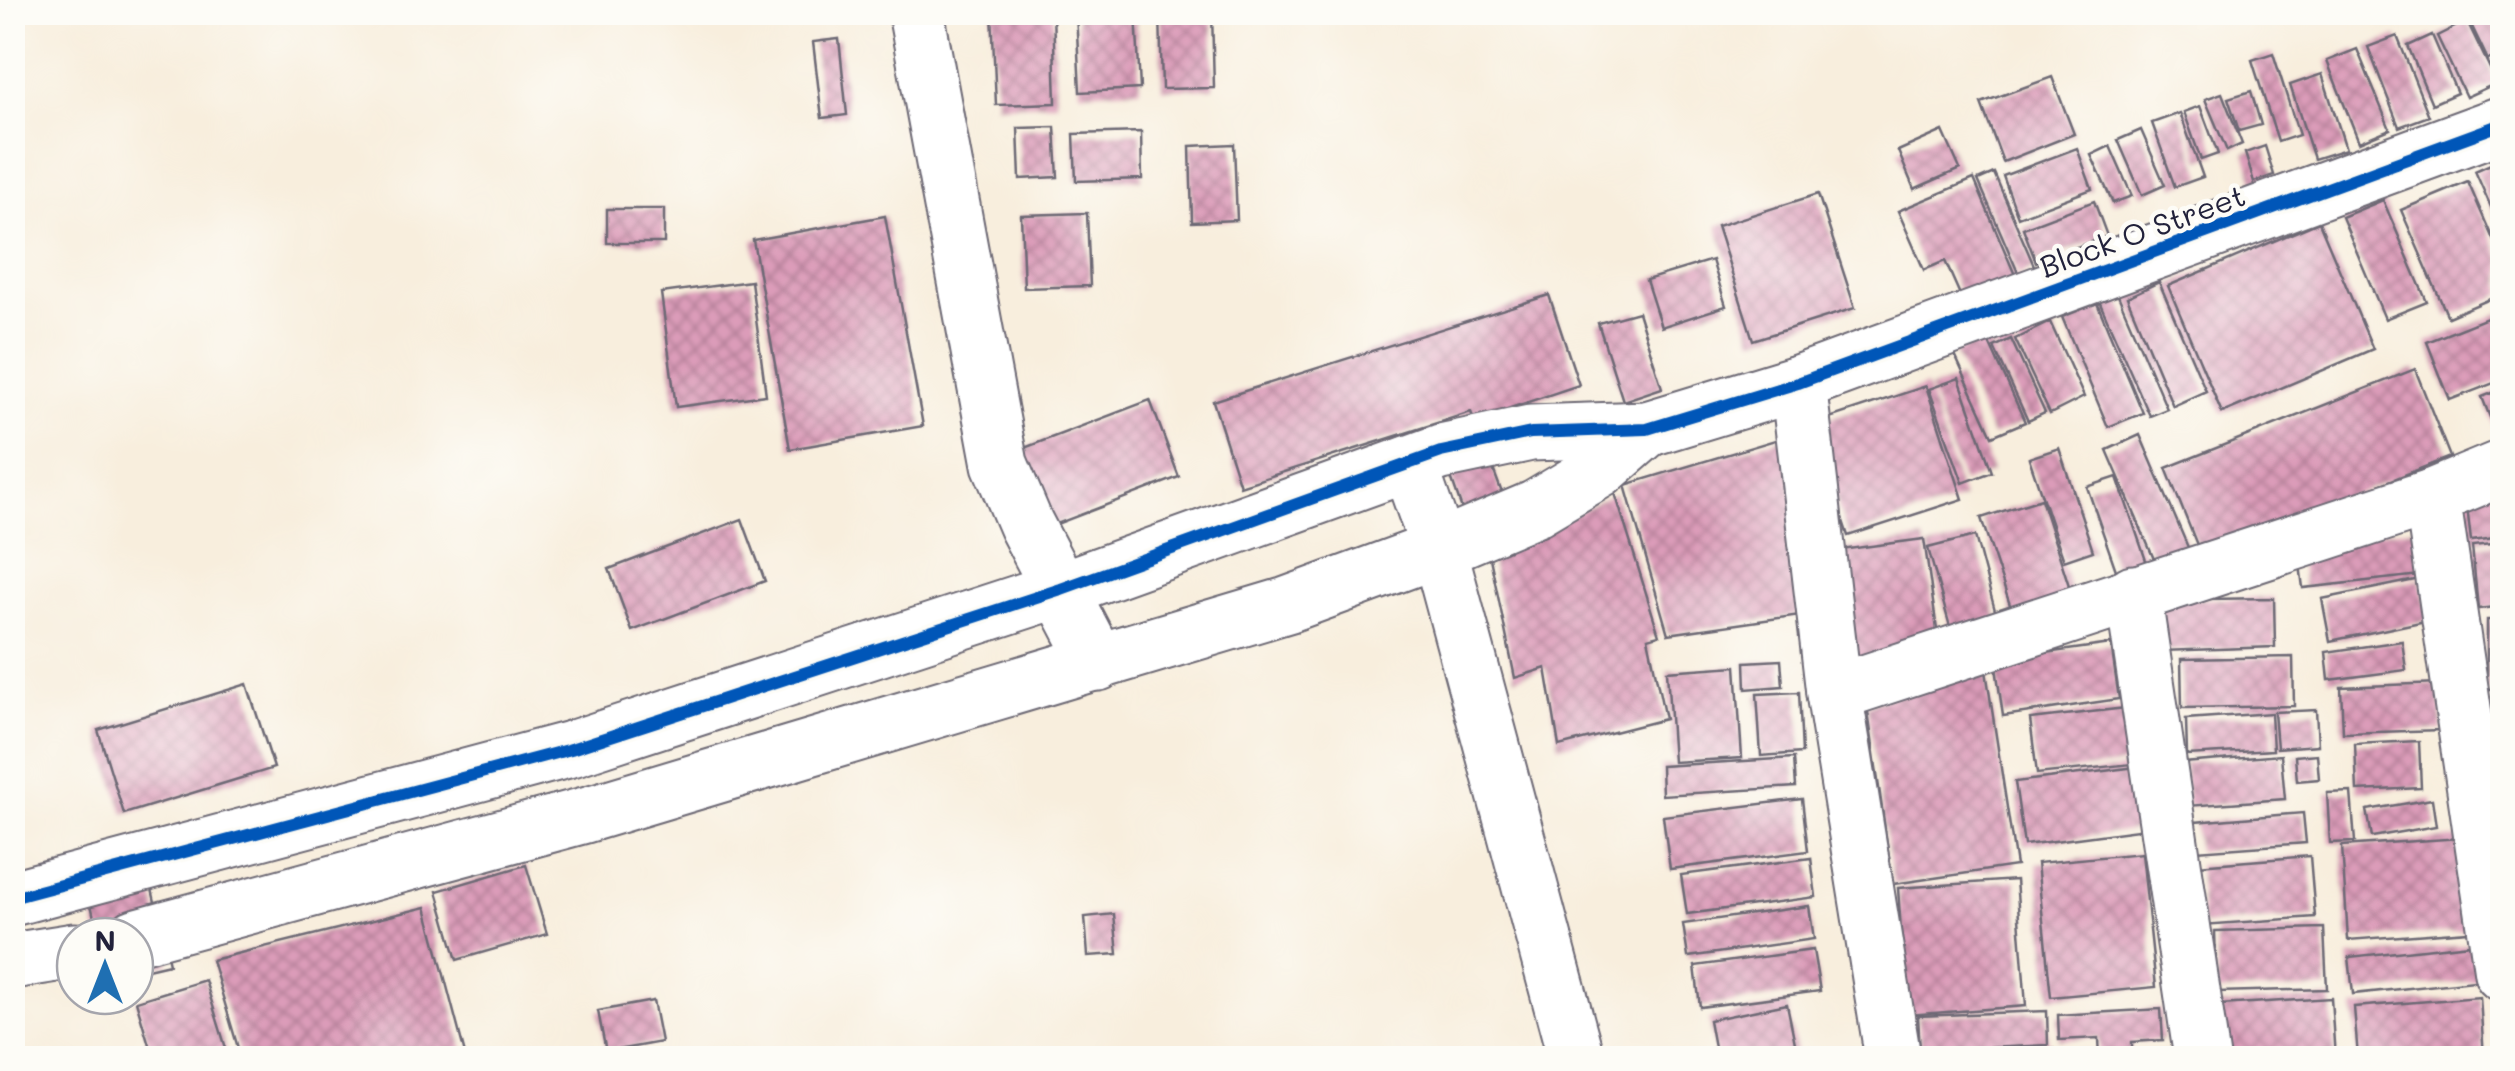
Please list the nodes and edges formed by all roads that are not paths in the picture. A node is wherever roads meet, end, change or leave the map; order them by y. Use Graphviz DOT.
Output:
graph roads {
  1 [pos="916,12"];
  2 [pos="2502,124"];
  3 [pos="1798,383"];
  4 [pos="1647,430"];
  5 [pos="1409,464"];
  6 [pos="2502,468"];
  7 [pos="2432,497"];
  8 [pos="1439,549"];
  9 [pos="1061,589"];
  10 [pos="2132,593"];
  11 [pos="1098,663"];
  12 [pos="1834,694"];
  13 [pos="571,749"];
  14 [pos="339,810"];
  15 [pos="585,815"];
  16 [pos="355,878"];
  17 [pos="12,898"];
  18 [pos="155,931"];
  19 [pos="55,954"];
  20 [pos="12,961"];
  21 [pos="2502,973"];
  22 [pos="1576,1058"];
  23 [pos="1893,1058"];
  24 [pos="2202,1058"];
  1 -- 9 [label="street"];
  2 -- 3 [label="street, Block O Street"];
  3 -- 4 [label="street, Block O Street"];
  3 -- 12 [label="street"];
  4 -- 5 [label="street"];
  4 -- 8 [label="street"];
  5 -- 8 [label="street"];
  5 -- 9 [label="street"];
  6 -- 7 [label="street"];
  7 -- 10 [label="street"];
  7 -- 21 [label="street"];
  8 -- 11 [label="street"];
  8 -- 22 [label="street"];
  9 -- 11 [label="street"];
  9 -- 13 [label="street"];
  10 -- 12 [label="street"];
  10 -- 24 [label="street"];
  11 -- 15 [label="street"];
  12 -- 23 [label="street"];
  13 -- 14 [label="street"];
  13 -- 15 [label="street"];
  14 -- 16 [label="street"];
  14 -- 17 [label="street"];
  15 -- 16 [label="street"];
  16 -- 18 [label="street"];
  19 -- 20 [label="street"];
}
